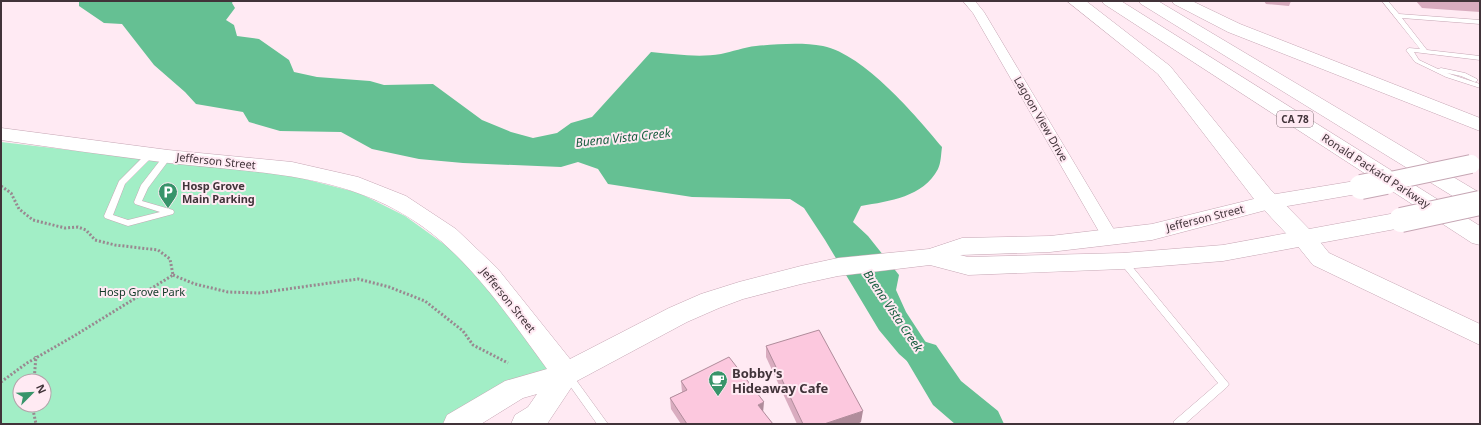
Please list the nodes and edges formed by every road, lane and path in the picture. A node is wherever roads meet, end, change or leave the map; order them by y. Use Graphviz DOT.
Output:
graph roads {
  1 [pos="969,1"];
  2 [pos="1075,1"];
  3 [pos="1110,1"];
  4 [pos="1147,1"];
  5 [pos="1180,1"];
  6 [pos="1385,1"];
  7 [pos="1397,16"];
  8 [pos="1480,22"];
  9 [pos="1426,52"];
  10 [pos="1480,58"];
  11 [pos="1480,84"];
  12 [pos="1480,125"];
  13 [pos="1,134"];
  14 [pos="160,155"];
  15 [pos="1475,164"];
  16 [pos="1,186"];
  17 [pos="1270,202"];
  18 [pos="1480,203"];
  19 [pos="1480,237"];
  20 [pos="1110,238"];
  21 [pos="1304,238"];
  22 [pos="930,257"];
  23 [pos="1123,261"];
  24 [pos="173,275"];
  25 [pos="1480,335"];
  26 [pos="36,355"];
  27 [pos="508,363"];
  28 [pos="35,373"];
  29 [pos="566,374"];
  30 [pos="1,382"];
  31 [pos="34,413"];
  32 [pos="36,424"];
  33 [pos="457,424"];
  34 [pos="525,424"];
  35 [pos="603,424"];
  36 [pos="1178,424"];
  1 -- 20 [label="street, Lagoon View Drive"];
  2 -- 17 [label="main road"];
  3 -- 19 [label="main road, Ronald Packard Parkway / CA 78"];
  4 -- 18 [label="main road, CA 78"];
  5 -- 12 [label="main road"];
  6 -- 7 [label="lane"];
  7 -- 8 [label="lane"];
  7 -- 9 [label="lane"];
  9 -- 10 [label="lane"];
  9 -- 11 [label="lane"];
  13 -- 14 [label="main road, Jefferson Street"];
  14 -- 14 [label="lane"];
  14 -- 29 [label="main road, Jefferson Street"];
  15 -- 17 [label="main road, Jefferson Street, bridge"];
  16 -- 24 [label="path"];
  17 -- 20 [label="main road, Jefferson Street"];
  17 -- 21 [label="main road"];
  18 -- 21 [label="main road, Jefferson Street, bridge"];
  20 -- 22 [label="main road, Jefferson Street"];
  21 -- 23 [label="main road, Jefferson Street"];
  21 -- 25 [label="main road"];
  22 -- 23 [label="main road, Jefferson Street"];
  22 -- 29 [label="main road, Jefferson Street"];
  23 -- 36 [label="lane"];
  24 -- 26 [label="path"];
  24 -- 27 [label="path"];
  26 -- 28 [label="path"];
  26 -- 30 [label="path"];
  29 -- 33 [label="main road"];
  29 -- 34 [label="main road"];
  29 -- 35 [label="lane"];
  31 -- 32 [label="path"];
}
